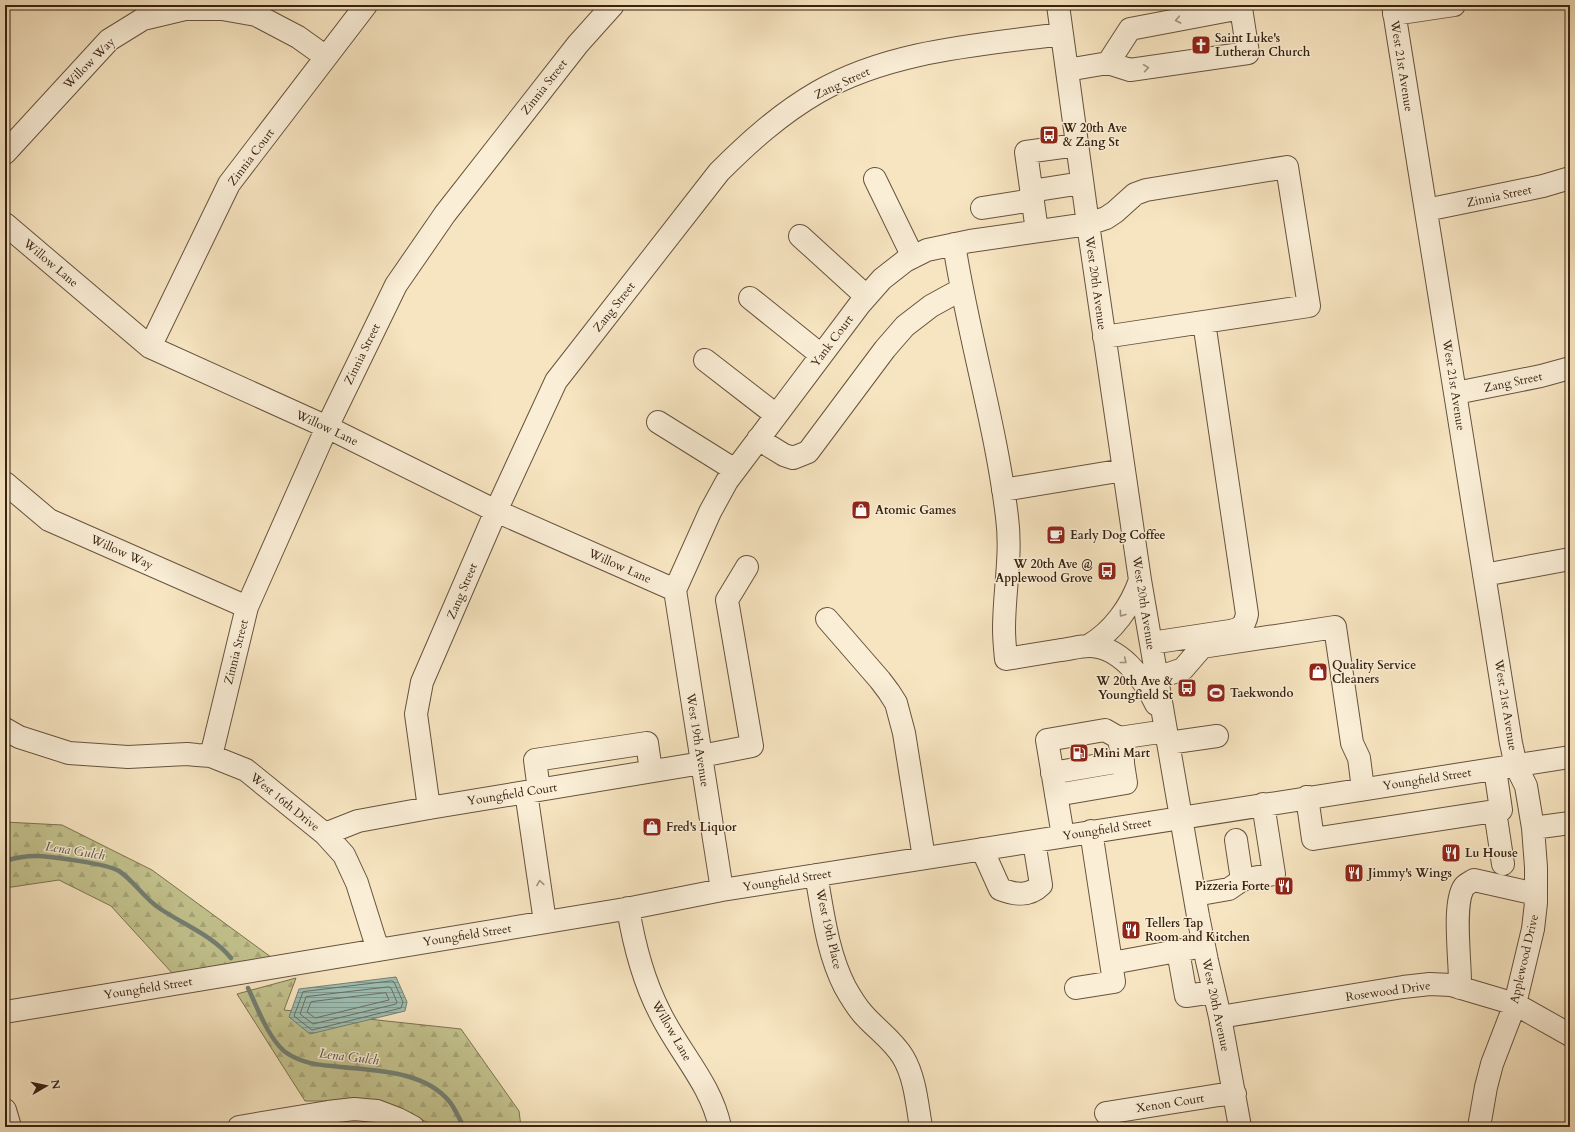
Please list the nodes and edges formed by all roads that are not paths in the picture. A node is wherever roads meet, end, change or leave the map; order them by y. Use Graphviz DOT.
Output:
graph roads {
  1 [pos="366,5"];
  2 [pos="613,5"];
  3 [pos="1058,5"];
  4 [pos="1454,5"];
  5 [pos="1393,10"];
  6 [pos="1062,34"];
  7 [pos="326,58"];
  8 [pos="1108,62"];
  9 [pos="1067,70"];
  10 [pos="1077,145"];
  11 [pos="5,153"];
  12 [pos="875,178"];
  13 [pos="1570,178"];
  14 [pos="1082,183"];
  15 [pos="1032,195"];
  16 [pos="982,208"];
  17 [pos="1426,210"];
  18 [pos="5,224"];
  19 [pos="1088,224"];
  20 [pos="1037,232"];
  21 [pos="800,236"];
  22 [pos="954,244"];
  23 [pos="913,257"];
  24 [pos="962,289"];
  25 [pos="866,296"];
  26 [pos="750,298"];
  27 [pos="1204,322"];
  28 [pos="1104,337"];
  29 [pos="150,346"];
  30 [pos="821,355"];
  31 [pos="705,360"];
  32 [pos="1570,368"];
  33 [pos="1456,393"];
  34 [pos="776,415"];
  35 [pos="658,422"];
  36 [pos="327,427"];
  37 [pos="758,439"];
  38 [pos="735,470"];
  39 [pos="1124,470"];
  40 [pos="5,483"];
  41 [pos="1003,490"];
  42 [pos="496,510"];
  43 [pos="1570,559"];
  44 [pos="747,567"];
  45 [pos="1484,575"];
  46 [pos="1140,580"];
  47 [pos="675,590"];
  48 [pos="247,607"];
  49 [pos="827,619"];
  50 [pos="1151,642"];
  51 [pos="1088,646"];
  52 [pos="1157,678"];
  53 [pos="5,729"];
  54 [pos="1166,732"];
  55 [pos="1217,736"];
  56 [pos="1119,738"];
  57 [pos="211,756"];
  58 [pos="1570,757"];
  59 [pos="701,760"];
  60 [pos="1516,766"];
  61 [pos="1495,769"];
  62 [pos="651,771"];
  63 [pos="1054,783"];
  64 [pos="1363,789"];
  65 [pos="533,791"];
  66 [pos="1307,797"];
  67 [pos="1263,804"];
  68 [pos="429,808"];
  69 [pos="1495,811"];
  70 [pos="1182,817"];
  71 [pos="1570,823"];
  72 [pos="1533,828"];
  73 [pos="1092,831"];
  74 [pos="325,834"];
  75 [pos="1063,836"];
  76 [pos="1034,840"];
  77 [pos="1236,840"];
  78 [pos="982,849"];
  79 [pos="924,858"];
  80 [pos="1503,864"];
  81 [pos="816,875"];
  82 [pos="1242,880"];
  83 [pos="722,890"];
  84 [pos="1536,894"];
  85 [pos="1195,895"];
  86 [pos="628,908"];
  87 [pos="545,922"];
  88 [pos="1204,946"];
  89 [pos="378,950"];
  90 [pos="1178,951"];
  91 [pos="1112,963"];
  92 [pos="1076,988"];
  93 [pos="1460,988"];
  94 [pos="1214,992"];
  95 [pos="1515,1004"];
  96 [pos="5,1012"];
  97 [pos="1220,1017"];
  98 [pos="1570,1036"];
  99 [pos="1235,1094"];
  100 [pos="5,1110"];
  101 [pos="1106,1113"];
  102 [pos="10,1127"];
  103 [pos="239,1127"];
  104 [pos="413,1127"];
  105 [pos="720,1127"];
  106 [pos="921,1127"];
  107 [pos="1240,1127"];
  108 [pos="1479,1127"];
  1 -- 7 [label="street, Zinnia Court"];
  2 -- 36 [label="street, Zinnia Street"];
  3 -- 6 [label="street, West 20th Avenue"];
  4 -- 5 [label="street"];
  5 -- 17 [label="street, West 21st Avenue"];
  6 -- 9 [label="street, West 20th Avenue"];
  6 -- 42 [label="street, Zang Street"];
  7 -- 11 [label="street, Willow Way"];
  7 -- 29 [label="street, Zinnia Court"];
  8 -- 8 [label="street, one-way"];
  8 -- 9 [label="street"];
  9 -- 10 [label="street, West 20th Avenue"];
  10 -- 14 [label="street, West 20th Avenue"];
  10 -- 15 [label="street"];
  12 -- 23 [label="street"];
  13 -- 17 [label="street, Zinnia Street"];
  14 -- 15 [label="street"];
  14 -- 19 [label="street, West 20th Avenue"];
  15 -- 16 [label="street"];
  15 -- 20 [label="street"];
  17 -- 33 [label="street, West 21st Avenue"];
  18 -- 29 [label="street, Willow Lane"];
  19 -- 20 [label="street, Yank Court"];
  19 -- 27 [label="street, Yank Court"];
  19 -- 28 [label="street, West 20th Avenue"];
  20 -- 22 [label="street, Yank Court"];
  21 -- 25 [label="street"];
  22 -- 23 [label="street, Yank Court"];
  22 -- 24 [label="street"];
  23 -- 25 [label="street, Yank Court"];
  24 -- 37 [label="street"];
  24 -- 41 [label="street"];
  25 -- 30 [label="street, Yank Court"];
  26 -- 30 [label="street"];
  27 -- 28 [label="street"];
  27 -- 50 [label="street"];
  28 -- 39 [label="street, West 20th Avenue"];
  29 -- 36 [label="street, Willow Lane"];
  30 -- 34 [label="street, Yank Court"];
  31 -- 34 [label="street"];
  32 -- 33 [label="street, Zang Street"];
  33 -- 45 [label="street, West 21st Avenue"];
  34 -- 37 [label="street, Yank Court"];
  35 -- 38 [label="street"];
  36 -- 42 [label="street, Willow Lane"];
  36 -- 48 [label="street, Zinnia Street"];
  37 -- 38 [label="street, Yank Court"];
  38 -- 47 [label="street, Yank Court"];
  39 -- 41 [label="street"];
  39 -- 46 [label="street, West 20th Avenue"];
  40 -- 48 [label="street, Willow Way"];
  41 -- 51 [label="street"];
  42 -- 47 [label="street, Willow Lane"];
  42 -- 68 [label="street, Zang Street"];
  43 -- 45 [label="street"];
  44 -- 59 [label="street, Youngfield Court"];
  45 -- 60 [label="street, West 21st Avenue"];
  46 -- 50 [label="street, West 20th Avenue"];
  46 -- 51 [label="street, one-way"];
  47 -- 59 [label="street, West 19th Avenue"];
  48 -- 57 [label="street, Zinnia Street"];
  49 -- 79 [label="street"];
  50 -- 52 [label="street, West 20th Avenue"];
  51 -- 54 [label="street, one-way"];
  52 -- 54 [label="street, West 20th Avenue"];
  52 -- 64 [label="street"];
  53 -- 57 [label="street, West 16th Drive"];
  54 -- 55 [label="street"];
  54 -- 56 [label="street"];
  54 -- 70 [label="street, West 20th Avenue"];
  56 -- 63 [label="street"];
  56 -- 63 [label="street"];
  57 -- 74 [label="street, West 16th Drive"];
  58 -- 60 [label="street, Youngfield Street"];
  59 -- 62 [label="street, Youngfield Court"];
  59 -- 83 [label="street, West 19th Avenue"];
  60 -- 61 [label="street, Youngfield Street"];
  60 -- 72 [label="street, Applewood Drive"];
  61 -- 64 [label="street, Youngfield Street"];
  61 -- 69 [label="street"];
  62 -- 65 [label="street, Youngfield Court"];
  62 -- 65 [label="street"];
  63 -- 75 [label="street"];
  64 -- 66 [label="street, Youngfield Street"];
  65 -- 68 [label="street, Youngfield Court"];
  87 -- 65 [label="street, one-way"];
  66 -- 67 [label="street, Youngfield Street"];
  66 -- 69 [label="street"];
  67 -- 70 [label="street, Youngfield Street"];
  67 -- 82 [label="street"];
  68 -- 74 [label="street, Youngfield Court"];
  69 -- 80 [label="street"];
  70 -- 73 [label="street, Youngfield Street"];
  70 -- 85 [label="street, West 20th Avenue"];
  71 -- 72 [label="street"];
  72 -- 84 [label="street, Applewood Drive"];
  73 -- 75 [label="street, Youngfield Street"];
  73 -- 91 [label="street"];
  74 -- 89 [label="street, West 16th Drive"];
  75 -- 76 [label="street, Youngfield Street"];
  76 -- 78 [label="street, Youngfield Street"];
  76 -- 78 [label="street"];
  77 -- 82 [label="street"];
  78 -- 79 [label="street, Youngfield Street"];
  79 -- 81 [label="street, Youngfield Street"];
  81 -- 83 [label="street, Youngfield Street"];
  81 -- 106 [label="street, West 19th Place"];
  82 -- 85 [label="street"];
  83 -- 86 [label="street, Youngfield Street"];
  84 -- 93 [label="street"];
  84 -- 95 [label="street, Applewood Drive"];
  85 -- 88 [label="street, West 20th Avenue"];
  86 -- 87 [label="street, Youngfield Street"];
  86 -- 105 [label="street, Willow Lane"];
  87 -- 89 [label="street, Youngfield Street"];
  88 -- 90 [label="street"];
  88 -- 94 [label="street, West 20th Avenue"];
  89 -- 96 [label="street, Youngfield Street"];
  90 -- 91 [label="street"];
  90 -- 94 [label="street"];
  91 -- 92 [label="street"];
  93 -- 95 [label="street, Rosewood Drive"];
  93 -- 97 [label="street, Rosewood Drive"];
  94 -- 97 [label="street, West 20th Avenue"];
  95 -- 98 [label="street, Rosewood Drive"];
  95 -- 108 [label="street, Applewood Drive"];
  97 -- 99 [label="street, West 20th Avenue"];
  99 -- 101 [label="street, Xenon Court"];
  99 -- 107 [label="street, West 20th Avenue"];
  100 -- 102 [label="street"];
  103 -- 104 [label="street"];
}
